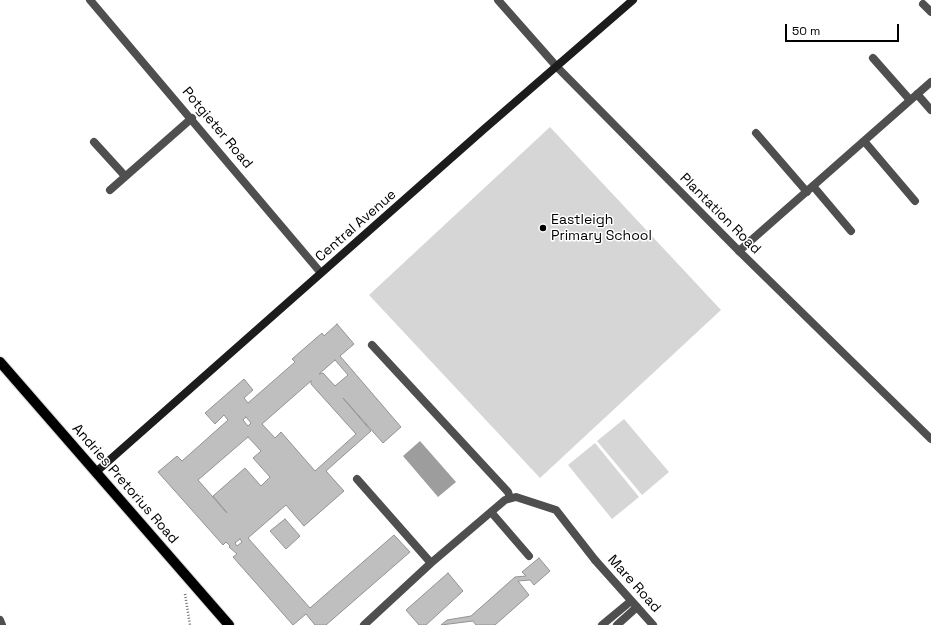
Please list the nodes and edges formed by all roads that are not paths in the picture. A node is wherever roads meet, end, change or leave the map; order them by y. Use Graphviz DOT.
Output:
graph roads {
  1 [pos="90,0"];
  2 [pos="498,0"];
  3 [pos="633,0"];
  4 [pos="923,4"];
  5 [pos="931,12"];
  6 [pos="873,58"];
  7 [pos="557,67"];
  8 [pos="931,82"];
  9 [pos="917,94"];
  10 [pos="910,100"];
  11 [pos="931,110"];
  12 [pos="192,118"];
  13 [pos="756,133"];
  14 [pos="864,141"];
  15 [pos="94,142"];
  16 [pos="125,176"];
  17 [pos="810,189"];
  18 [pos="110,190"];
  19 [pos="915,201"];
  20 [pos="851,231"];
  21 [pos="739,251"];
  22 [pos="321,273"];
  23 [pos="372,345"];
  24 [pos="0,362"];
  25 [pos="931,439"];
  26 [pos="96,472"];
  27 [pos="357,479"];
  28 [pos="510,498"];
  29 [pos="491,512"];
  30 [pos="528,556"];
  31 [pos="431,563"];
  32 [pos="634,604"];
  33 [pos="0,620"];
  34 [pos="370,623"];
  35 [pos="2,625"];
  36 [pos="229,625"];
  37 [pos="602,625"];
  38 [pos="617,625"];
  39 [pos="653,625"];
  1 -- 12 [label="street, Potgieter Road"];
  2 -- 7 [label="street, Plantation Road"];
  3 -- 7 [label="street, Central Avenue"];
  4 -- 5 [label="street"];
  6 -- 10 [label="street"];
  7 -- 21 [label="street, Plantation Road"];
  7 -- 22 [label="street, Central Avenue"];
  8 -- 9 [label="street"];
  9 -- 10 [label="street"];
  9 -- 11 [label="street"];
  10 -- 14 [label="street"];
  12 -- 16 [label="street"];
  12 -- 22 [label="street, Potgieter Road"];
  13 -- 17 [label="street"];
  14 -- 17 [label="street"];
  14 -- 19 [label="street"];
  15 -- 16 [label="street"];
  16 -- 18 [label="street"];
  17 -- 20 [label="street"];
  17 -- 21 [label="street"];
  21 -- 25 [label="street, Plantation Road"];
  22 -- 26 [label="street, Central Avenue"];
  23 -- 28 [label="street"];
  24 -- 26 [label="main road, Andries Pretorius Road"];
  26 -- 36 [label="main road, Andries Pretorius Road"];
  27 -- 31 [label="street"];
  28 -- 29 [label="street"];
  28 -- 32 [label="street, Mare Road"];
  29 -- 30 [label="street"];
  29 -- 31 [label="street"];
  31 -- 34 [label="street"];
  32 -- 37 [label="street"];
  32 -- 38 [label="street"];
  32 -- 39 [label="street, Mare Road"];
  33 -- 35 [label="street"];
}
